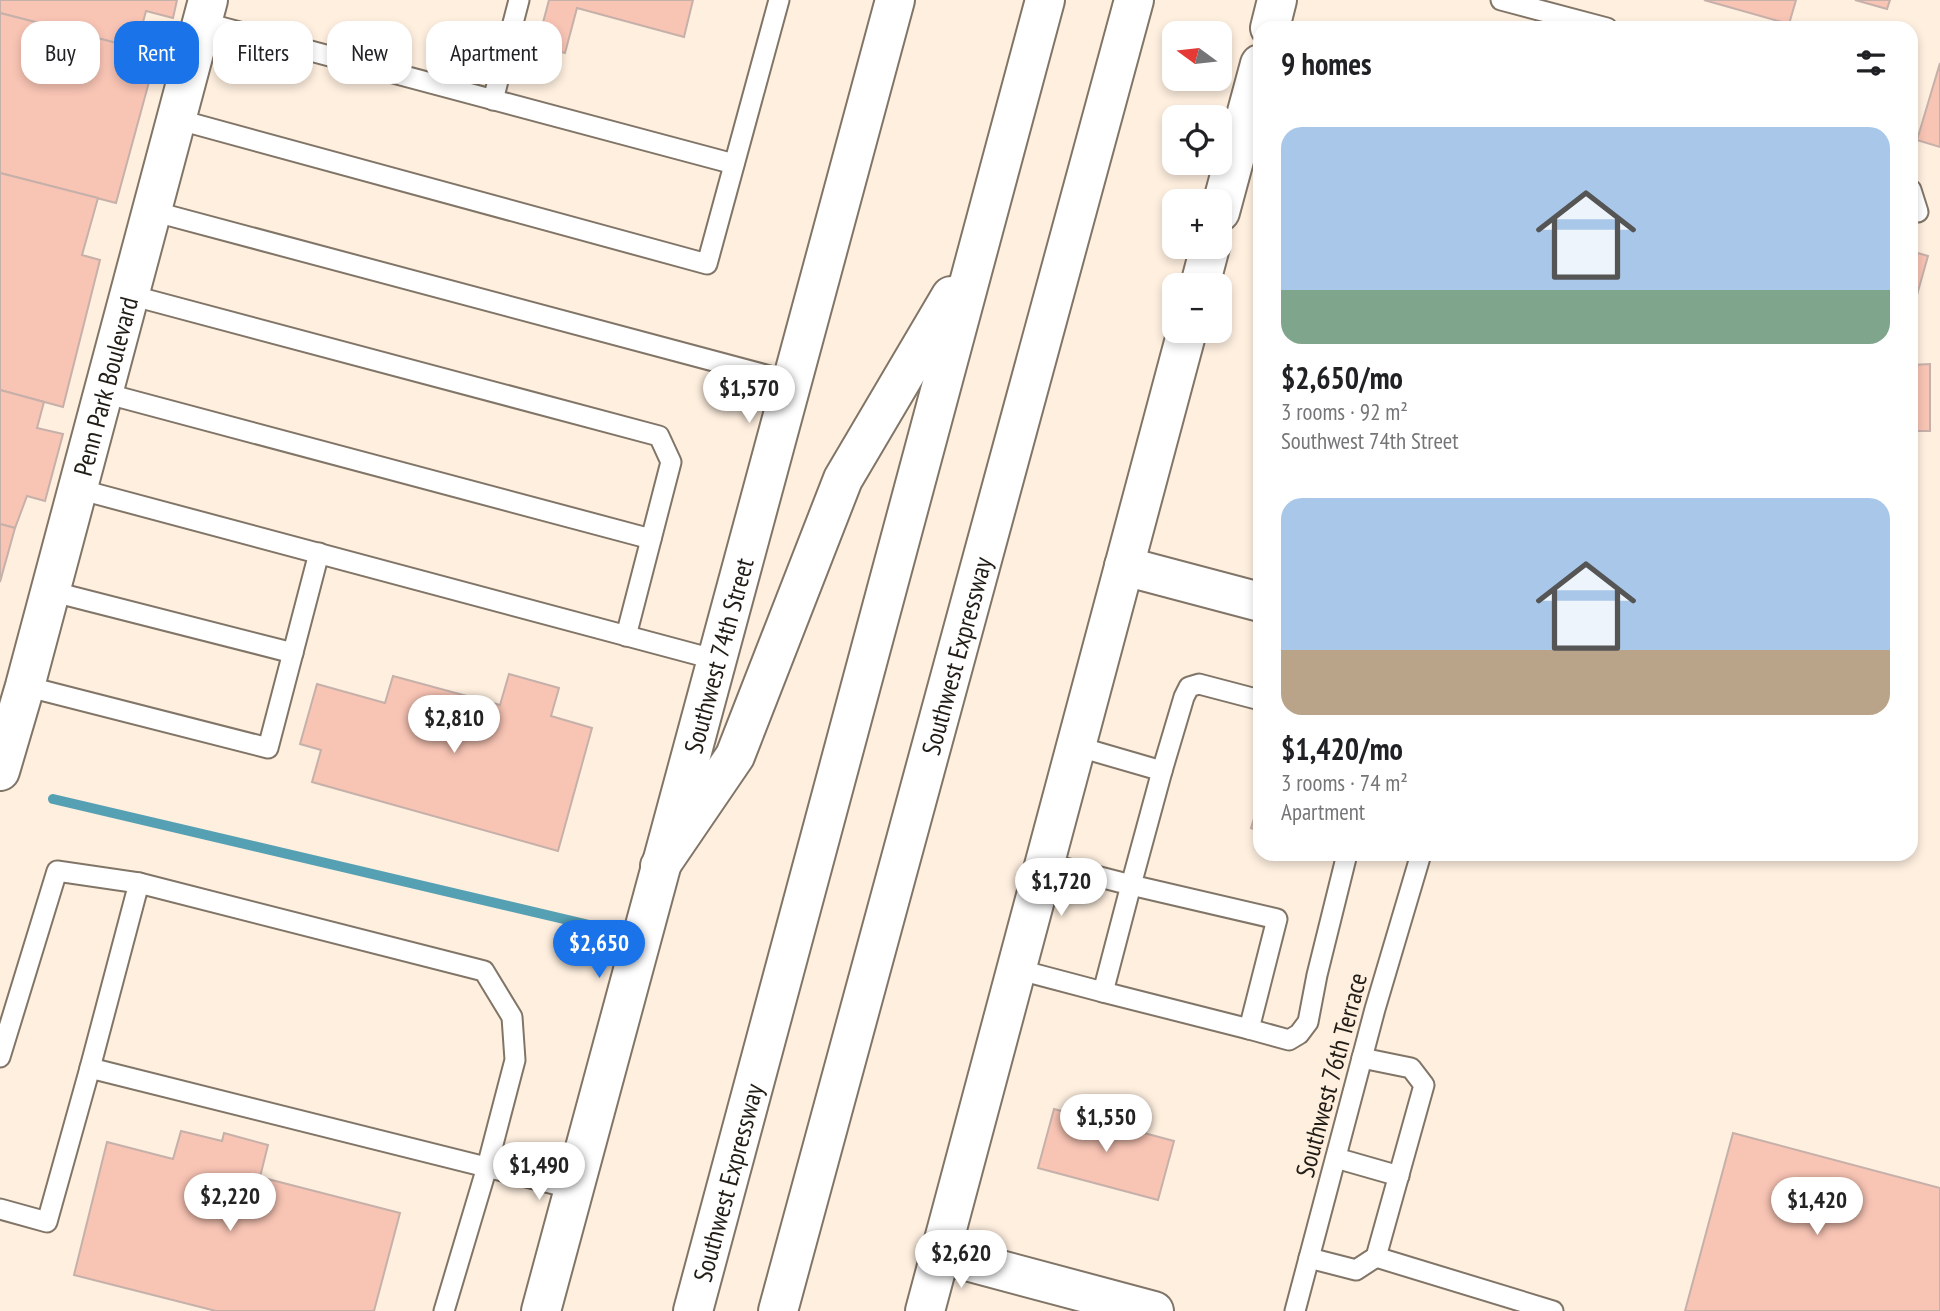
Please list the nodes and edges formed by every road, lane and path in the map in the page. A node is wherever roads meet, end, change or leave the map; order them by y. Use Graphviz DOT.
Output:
graph roads {
  1 [pos="779,0"];
  2 [pos="895,0"];
  3 [pos="1045,0"];
  4 [pos="1134,0"];
  5 [pos="1278,0"];
  6 [pos="1501,0"];
  7 [pos="514,1"];
  8 [pos="205,11"];
  9 [pos="1272,21"];
  10 [pos="1580,21"];
  11 [pos="1253,90"];
  12 [pos="493,100"];
  13 [pos="176,119"];
  14 [pos="734,164"];
  15 [pos="1226,189"];
  16 [pos="152,211"];
  17 [pos="975,255"];
  18 [pos="130,295"];
  19 [pos="1185,343"];
  20 [pos="792,382"];
  21 [pos="104,393"];
  22 [pos="78,489"];
  23 [pos="651,539"];
  24 [pos="319,553"];
  25 [pos="1124,566"];
  26 [pos="50,591"];
  27 [pos="1253,599"];
  28 [pos="626,636"];
  29 [pos="293,653"];
  30 [pos="717,660"];
  31 [pos="1253,698"];
  32 [pos="14,705"];
  33 [pos="1076,746"];
  34 [pos="0,771"];
  35 [pos="1162,771"];
  36 [pos="1345,861"];
  37 [pos="1418,861"];
  38 [pos="1045,863"];
  39 [pos="660,866"];
  40 [pos="139,883"];
  41 [pos="1131,884"];
  42 [pos="1016,969"];
  43 [pos="1103,992"];
  44 [pos="1249,1029"];
  45 [pos="0,1057"];
  46 [pos="1362,1058"];
  47 [pos="90,1068"];
  48 [pos="1336,1158"];
  49 [pos="487,1167"];
  50 [pos="1399,1176"];
  51 [pos="574,1189"];
  52 [pos="0,1209"];
  53 [pos="803,1219"];
  54 [pos="940,1254"];
  55 [pos="1376,1257"];
  56 [pos="1309,1258"];
  57 [pos="1094,1303"];
  58 [pos="444,1311"];
  59 [pos="541,1311"];
  60 [pos="693,1311"];
  61 [pos="778,1311"];
  62 [pos="803,1311"];
  63 [pos="925,1311"];
  64 [pos="1154,1311"];
  65 [pos="1295,1311"];
  66 [pos="1553,1311"];
  1 -- 14 [label="lane"];
  2 -- 20 [label="main road, Southwest 74th Street"];
  3 -- 17 [label="main road, Southwest Expressway"];
  4 -- 53 [label="main road, Southwest Expressway"];
  5 -- 9 [label="main road"];
  6 -- 10 [label="lane"];
  7 -- 12 [label="lane"];
  8 -- 12 [label="lane"];
  8 -- 13 [label="main road, Penn Park Boulevard"];
  11 -- 15 [label="main road"];
  12 -- 14 [label="lane"];
  13 -- 14 [label="lane"];
  13 -- 16 [label="main road, Penn Park Boulevard"];
  16 -- 18 [label="main road, Penn Park Boulevard"];
  16 -- 20 [label="lane"];
  17 -- 39 [label="main road"];
  17 -- 60 [label="main road, Southwest Expressway"];
  18 -- 21 [label="main road, Penn Park Boulevard"];
  18 -- 23 [label="lane"];
  19 -- 25 [label="main road"];
  20 -- 30 [label="main road, Southwest 74th Street"];
  21 -- 22 [label="main road, Penn Park Boulevard"];
  21 -- 23 [label="lane"];
  22 -- 24 [label="lane"];
  22 -- 26 [label="main road, Penn Park Boulevard"];
  23 -- 28 [label="lane"];
  24 -- 28 [label="lane"];
  24 -- 29 [label="lane"];
  25 -- 27 [label="main road"];
  25 -- 33 [label="main road"];
  26 -- 29 [label="lane"];
  26 -- 32 [label="main road, Penn Park Boulevard"];
  28 -- 30 [label="lane"];
  29 -- 32 [label="lane"];
  30 -- 39 [label="main road, Southwest 74th Street"];
  31 -- 35 [label="lane"];
  32 -- 34 [label="main road, Penn Park Boulevard"];
  33 -- 35 [label="lane"];
  33 -- 38 [label="main road"];
  35 -- 41 [label="lane"];
  36 -- 44 [label="lane"];
  37 -- 46 [label="lane, Southwest 76th Terrace"];
  38 -- 41 [label="lane"];
  38 -- 42 [label="main road"];
  39 -- 51 [label="main road, Southwest 74th Street"];
  40 -- 45 [label="lane"];
  40 -- 47 [label="lane"];
  40 -- 49 [label="lane"];
  41 -- 43 [label="lane"];
  41 -- 44 [label="lane"];
  42 -- 43 [label="lane"];
  42 -- 54 [label="main road"];
  43 -- 44 [label="lane"];
  46 -- 48 [label="lane, Southwest 76th Terrace"];
  46 -- 50 [label="lane"];
  47 -- 49 [label="lane"];
  47 -- 52 [label="lane"];
  48 -- 50 [label="lane"];
  48 -- 56 [label="lane, Southwest 76th Terrace"];
  49 -- 51 [label="lane"];
  49 -- 58 [label="lane"];
  50 -- 55 [label="lane"];
  51 -- 59 [label="main road, Southwest 74th Street"];
  53 -- 61 [label="main road, Southwest Expressway"];
  53 -- 62 [label="main road"];
  54 -- 57 [label="main road"];
  54 -- 63 [label="main road"];
  55 -- 56 [label="lane"];
  55 -- 66 [label="lane"];
  56 -- 65 [label="lane, Southwest 76th Terrace"];
  57 -- 64 [label="main road"];
}
